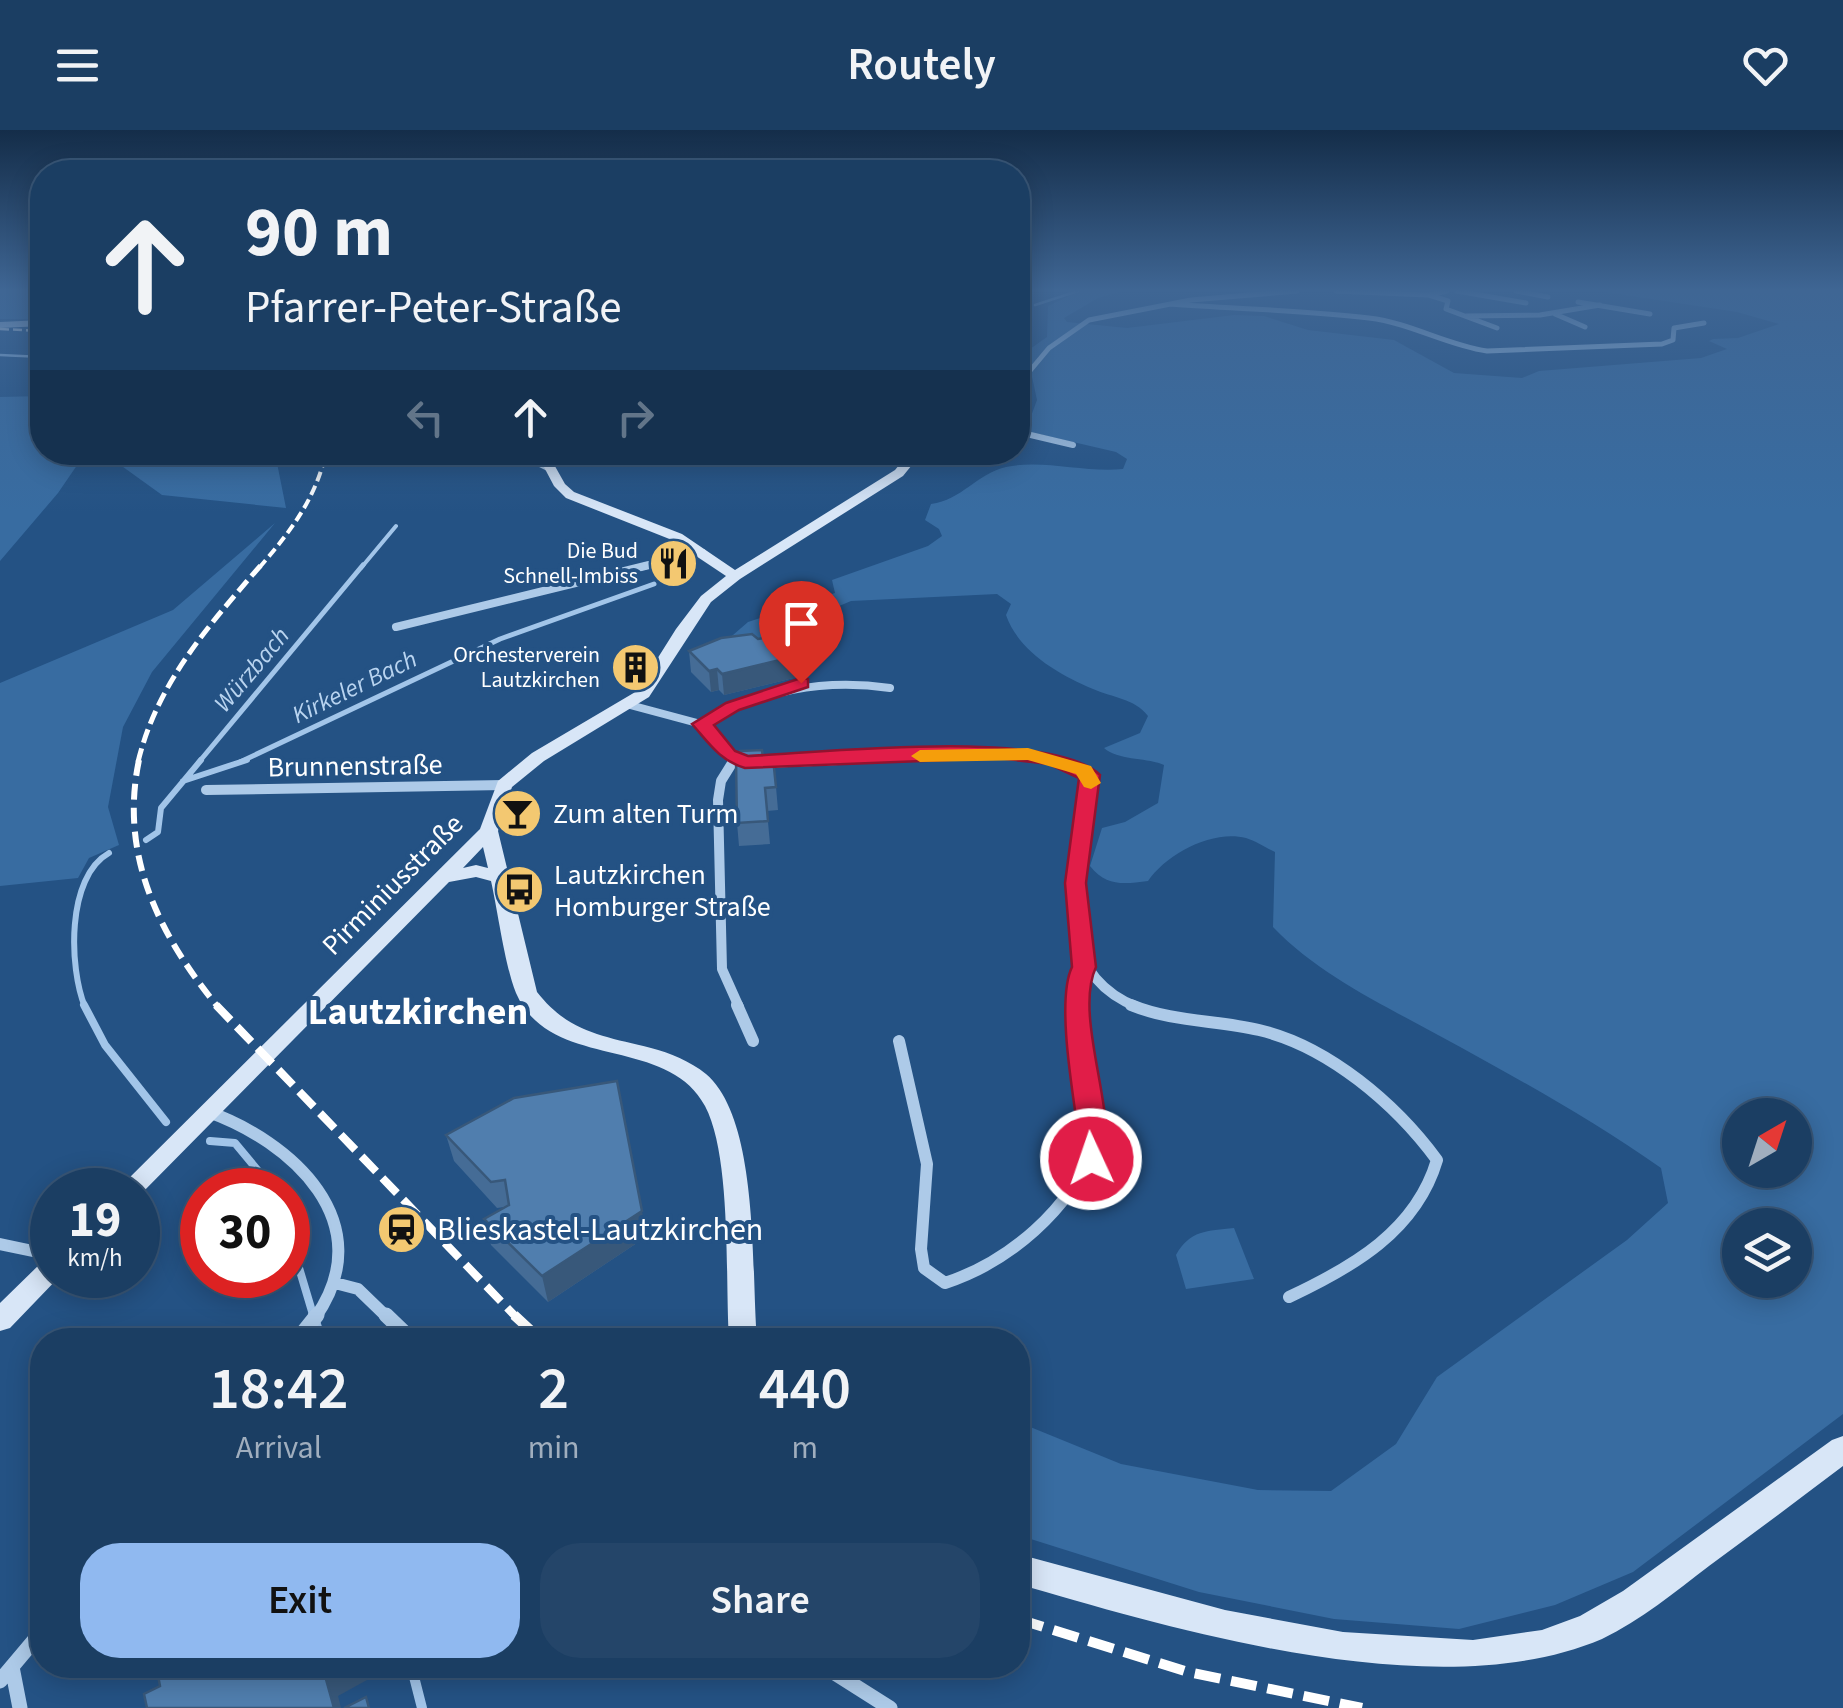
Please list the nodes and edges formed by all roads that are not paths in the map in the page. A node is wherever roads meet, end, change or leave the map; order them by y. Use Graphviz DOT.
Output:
graph roads {
  1 [pos="1030,435"];
  2 [pos="1073,445"];
  3 [pos="548,465"];
  4 [pos="905,465"];
  5 [pos="702,552"];
  6 [pos="754,566"];
  7 [pos="735,576"];
  8 [pos="396,627"];
  9 [pos="890,688"];
  10 [pos="630,705"];
  11 [pos="701,724"];
  12 [pos="734,760"];
  13 [pos="504,785"];
  14 [pos="206,790"];
  15 [pos="488,831"];
  16 [pos="442,878"];
  17 [pos="501,878"];
  18 [pos="1084,967"];
  19 [pos="753,1041"];
  20 [pos="899,1041"];
  21 [pos="205,1111"];
  22 [pos="150,1168"];
  23 [pos="0,1244"];
  24 [pos="30,1250"];
  25 [pos="335,1283"];
  26 [pos="30,1290"];
  27 [pos="1289,1297"];
  28 [pos="0,1320"];
  29 [pos="306,1328"];
  30 [pos="399,1328"];
  31 [pos="742,1328"];
  32 [pos="1843,1449"];
  33 [pos="1030,1572"];
  34 [pos="30,1646"];
  35 [pos="6,1674"];
  36 [pos="843,1678"];
  37 [pos="20,1708"];
  38 [pos="890,1708"];
  1 -- 2 [label="street"];
  3 -- 5 [label="main road"];
  4 -- 6 [label="main road"];
  5 -- 6 [label="main road"];
  5 -- 7 [label="main road"];
  5 -- 8 [label="street"];
  6 -- 7 [label="main road"];
  7 -- 10 [label="main road"];
  9 -- 11 [label="street"];
  10 -- 11 [label="street"];
  10 -- 13 [label="main road"];
  11 -- 12 [label="street"];
  12 -- 18 [label="street"];
  12 -- 19 [label="street"];
  13 -- 14 [label="street, Brunnenstraße"];
  13 -- 15 [label="main road, Pirminiusstraße"];
  15 -- 16 [label="main road, Pirminiusstraße"];
  15 -- 17 [label="main road"];
  16 -- 17 [label="main road"];
  16 -- 21 [label="main road, Pirminiusstraße"];
  17 -- 31 [label="main road"];
  18 -- 20 [label="street"];
  18 -- 27 [label="street"];
  21 -- 22 [label="main road, Pirminiusstraße"];
  21 -- 25 [label="street"];
  23 -- 24 [label="street"];
  25 -- 29 [label="street"];
  25 -- 30 [label="street"];
  26 -- 28 [label="main road"];
  32 -- 33 [label="main road"];
  34 -- 35 [label="street"];
  35 -- 37 [label="street"];
  36 -- 38 [label="street"];
}
